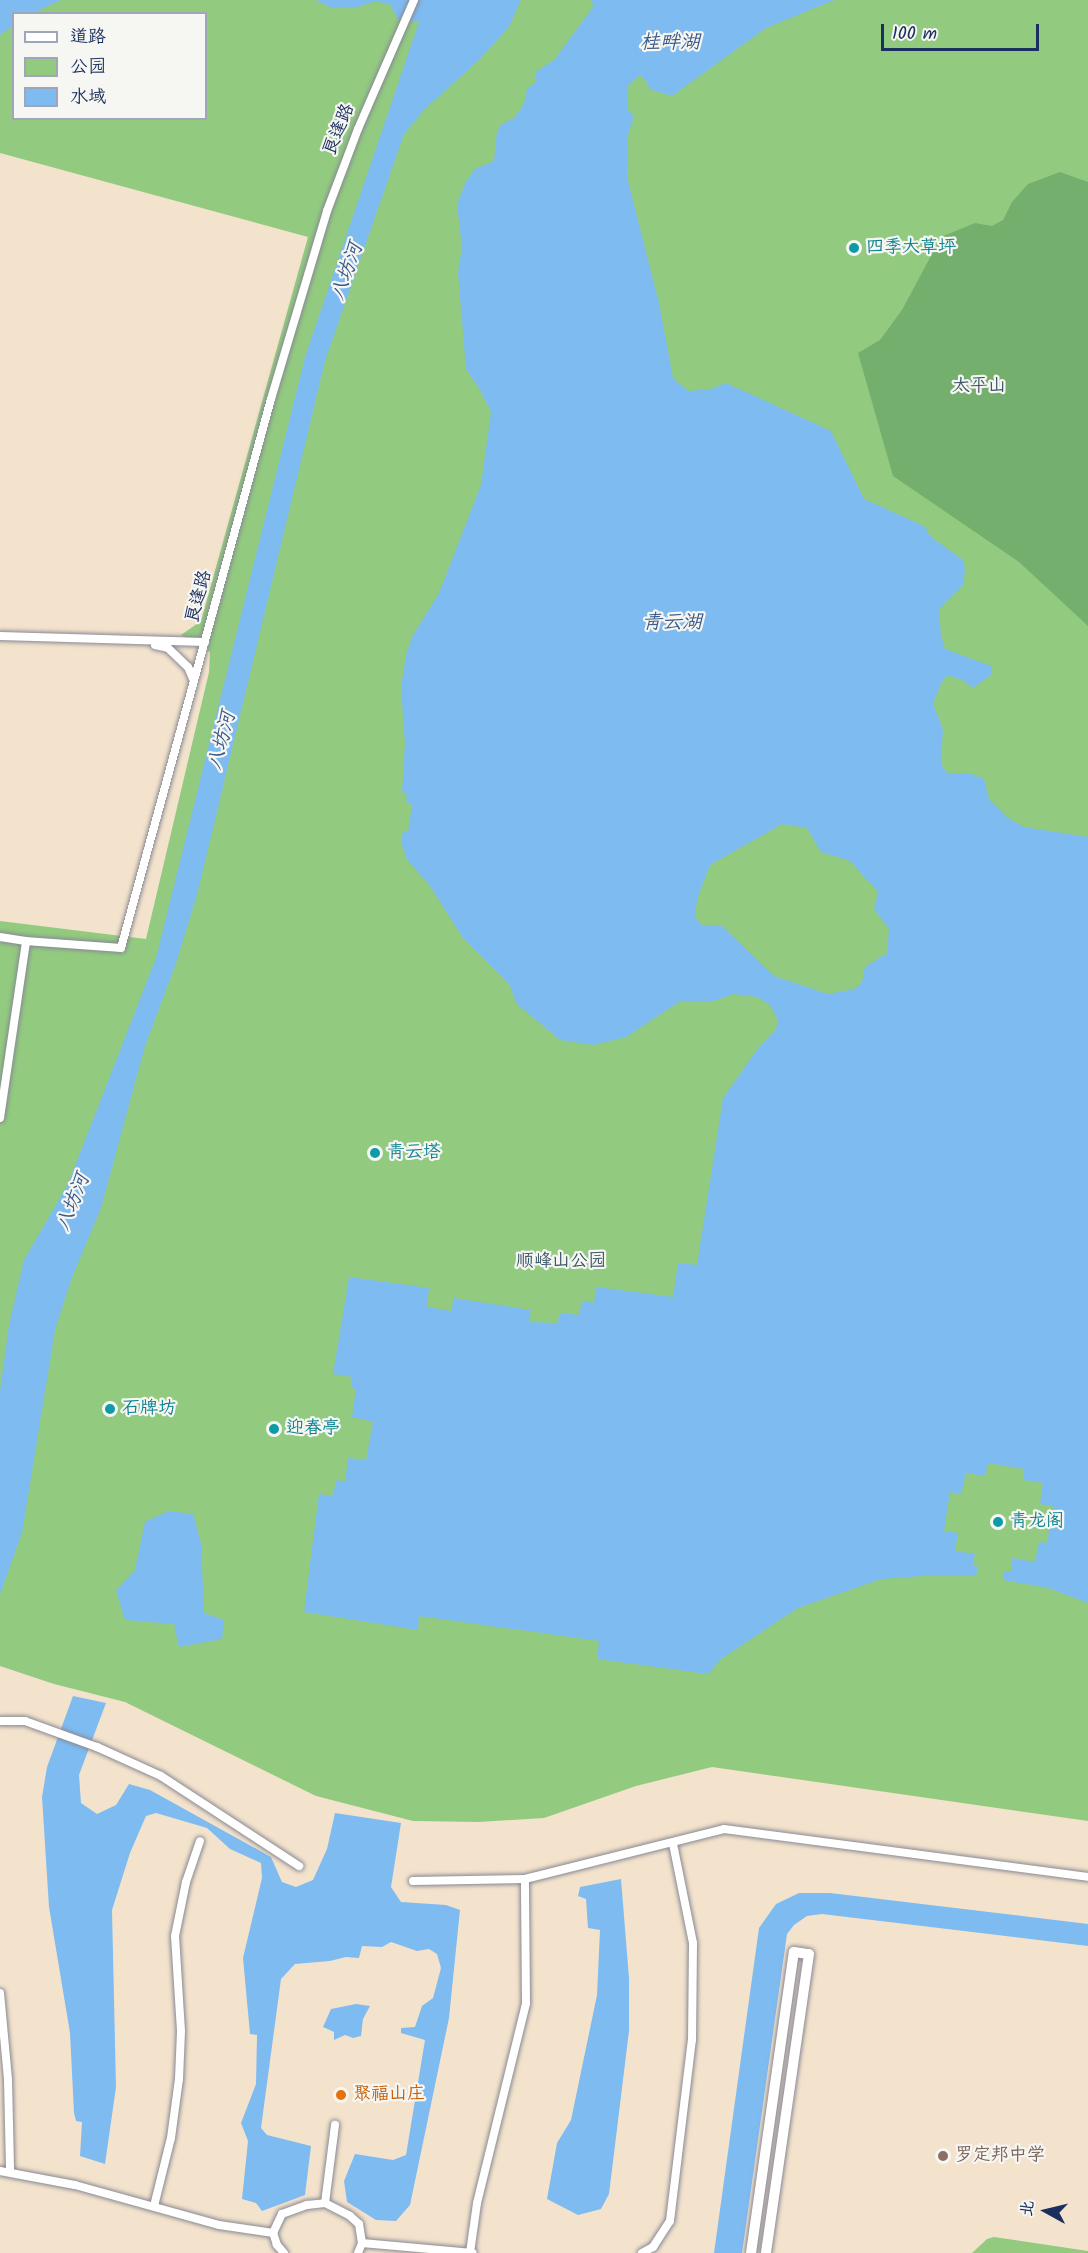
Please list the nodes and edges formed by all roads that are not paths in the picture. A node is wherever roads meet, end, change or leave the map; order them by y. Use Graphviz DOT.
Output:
graph roads {
  1 [pos="414,0"];
  2 [pos="0,636"];
  3 [pos="139,641"];
  4 [pos="205,642"];
  5 [pos="194,682"];
  6 [pos="0,937"];
  7 [pos="26,940"];
  8 [pos="0,1118"];
  9 [pos="0,1721"];
  10 [pos="200,1841"];
  11 [pos="673,1844"];
  12 [pos="299,1866"];
  13 [pos="1088,1877"];
  14 [pos="525,1879"];
  15 [pos="413,1881"];
  16 [pos="0,1993"];
  17 [pos="335,2125"];
  18 [pos="5,2171"];
  19 [pos="325,2203"];
  20 [pos="154,2206"];
  21 [pos="273,2233"];
  22 [pos="362,2243"];
  23 [pos="284,2253"];
  24 [pos="358,2253"];
  25 [pos="471,2253"];
  26 [pos="642,2253"];
  27 [pos="751,2253"];
  28 [pos="766,2253"];
  1 -- 4 [label="street, 良逢路"];
  2 -- 3 [label="street"];
  3 -- 4 [label="street"];
  3 -- 5 [label="street"];
  4 -- 5 [label="street, 良逢路"];
  5 -- 7 [label="street, 良逢路"];
  6 -- 7 [label="street"];
  7 -- 8 [label="street"];
  9 -- 12 [label="street"];
  10 -- 20 [label="street"];
  11 -- 13 [label="street"];
  11 -- 14 [label="street"];
  11 -- 26 [label="street"];
  14 -- 15 [label="street"];
  14 -- 25 [label="street"];
  16 -- 18 [label="street"];
  17 -- 19 [label="street"];
  18 -- 20 [label="street"];
  19 -- 21 [label="street"];
  19 -- 22 [label="street"];
  20 -- 21 [label="street"];
  21 -- 23 [label="street"];
  22 -- 24 [label="street"];
  22 -- 25 [label="street"];
  27 -- 28 [label="street"];
}
